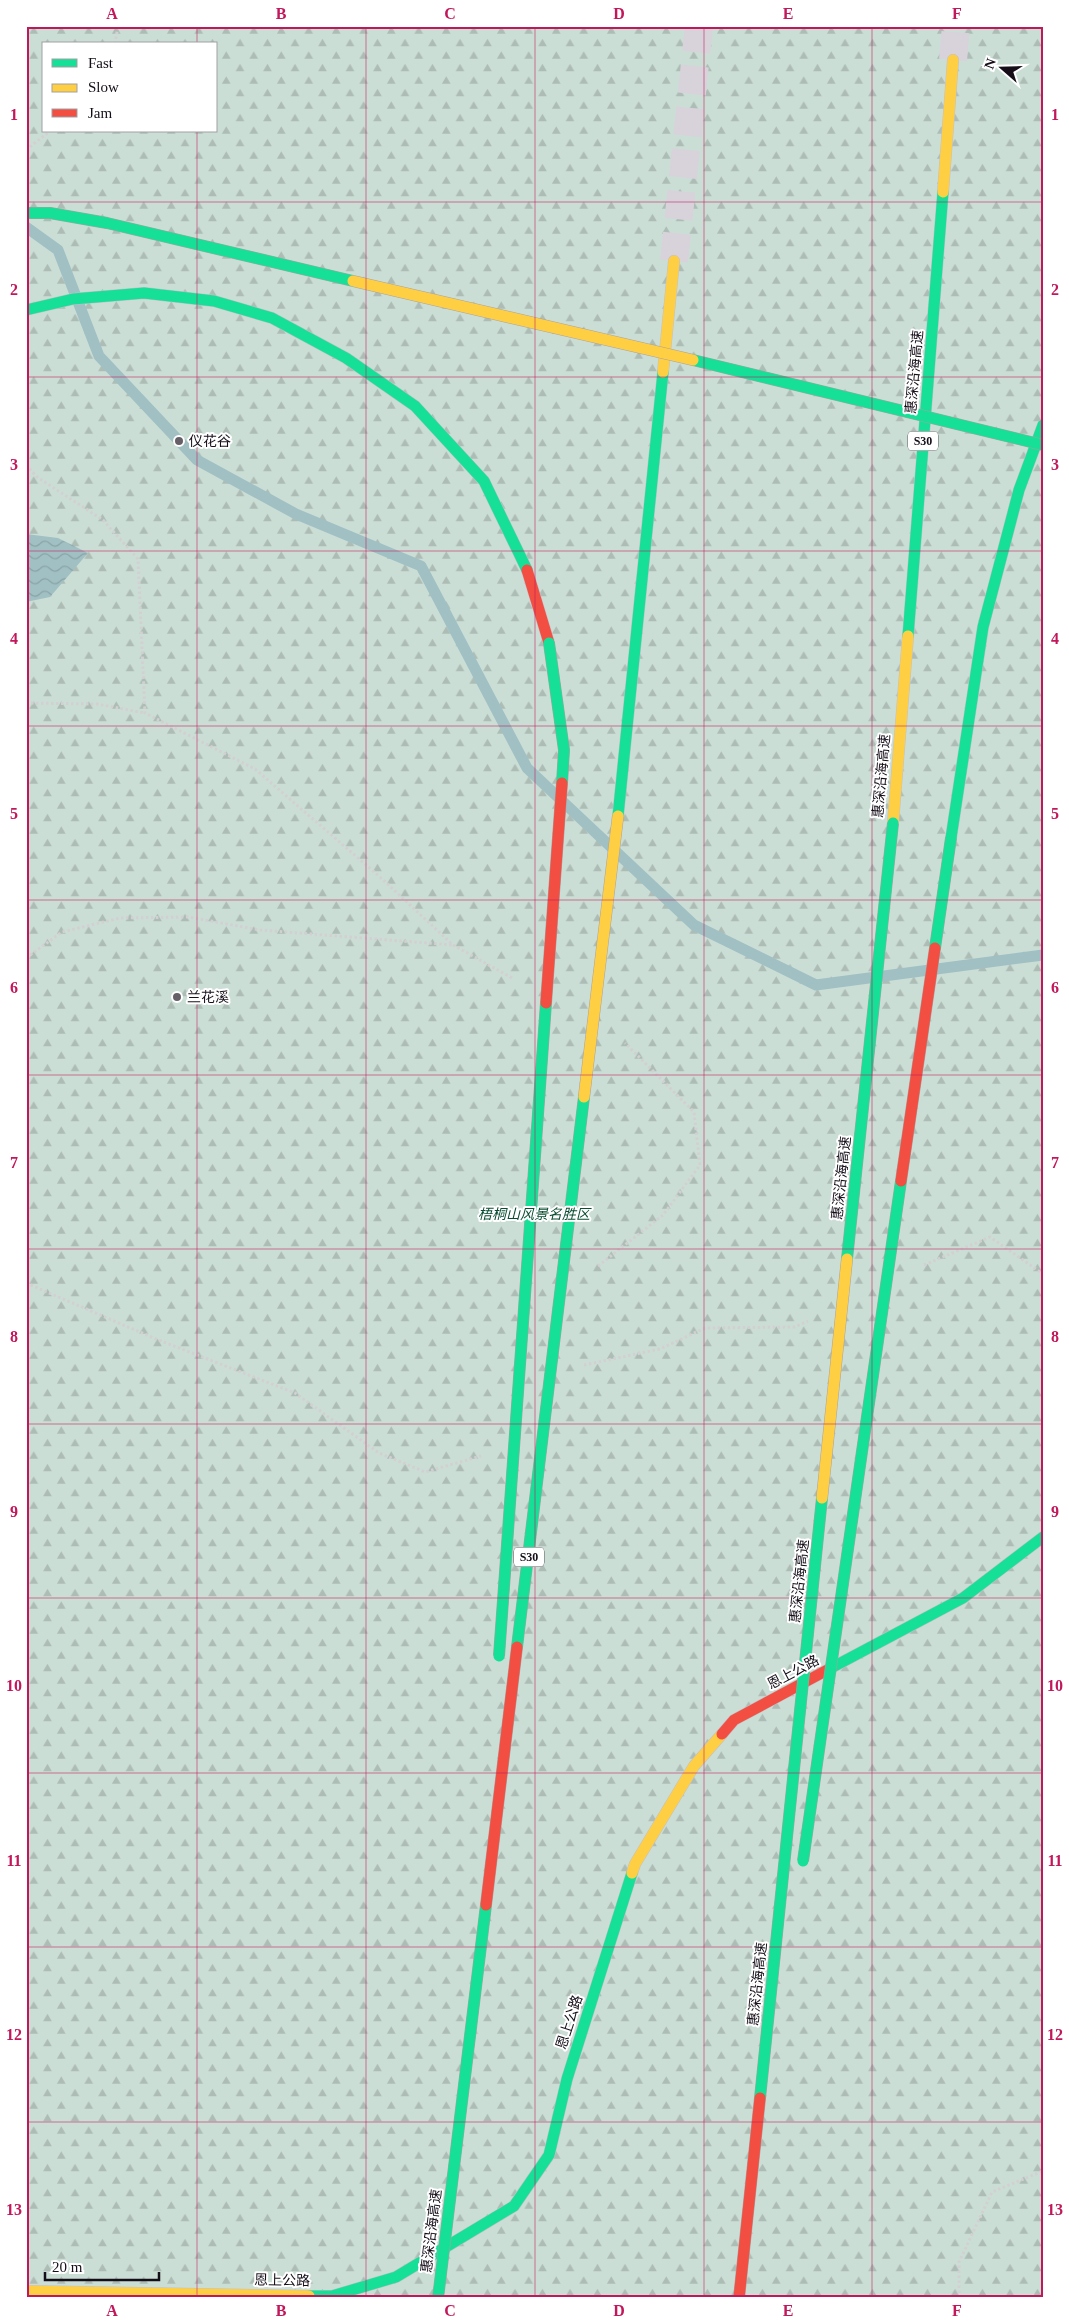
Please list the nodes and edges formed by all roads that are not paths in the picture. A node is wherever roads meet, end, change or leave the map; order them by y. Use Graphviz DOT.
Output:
graph roads {
  1 [pos="953,60"];
  2 [pos="26,213"];
  3 [pos="674,261"];
  4 [pos="26,310"];
  5 [pos="1043,426"];
  6 [pos="1043,444"];
  7 [pos="1043,1537"];
  8 [pos="498,1666"];
  9 [pos="493,1746"];
  10 [pos="801,1874"];
  11 [pos="781,2012"];
  12 [pos="474,2014"];
  13 [pos="26,2291"];
  14 [pos="438,2298"];
  15 [pos="740,2298"];
  1 -- 15 [label="main road, 惠深沿海高速 / S30, bridge"];
  2 -- 6 [label="main road, bridge"];
  3 -- 12 [label="main road, 惠深沿海高速 / S30, bridge"];
  4 -- 8 [label="main road, bridge"];
  5 -- 10 [label="main road, bridge"];
  7 -- 13 [label="main road, 恩上公路"];
  9 -- 12 [label="main road, bridge"];
  11 -- 15 [label="main road, bridge"];
  12 -- 14 [label="main road, 惠深沿海高速 / S30, bridge"];
}
